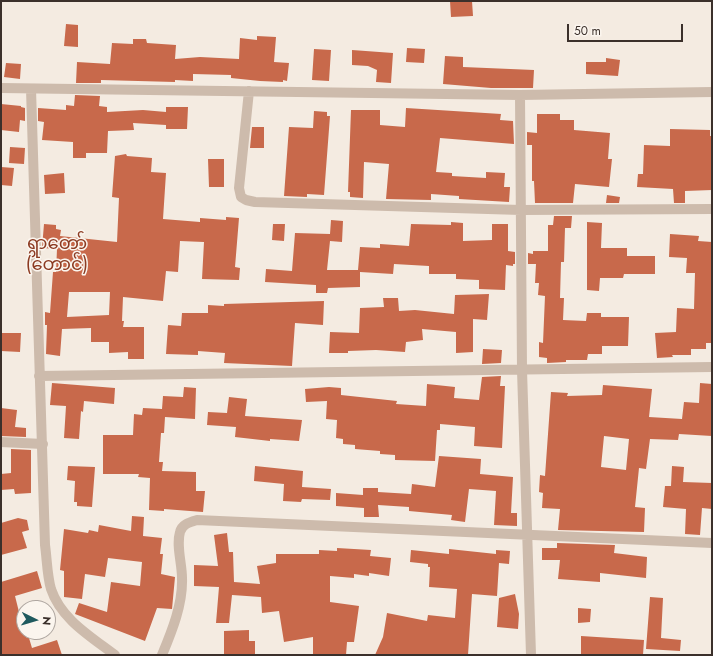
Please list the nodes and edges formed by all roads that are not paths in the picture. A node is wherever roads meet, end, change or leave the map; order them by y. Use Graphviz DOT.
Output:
graph roads {
  1 [pos="1,88"];
  2 [pos="31,89"];
  3 [pos="249,91"];
  4 [pos="712,92"];
  5 [pos="520,95"];
  6 [pos="712,209"];
  7 [pos="521,210"];
  8 [pos="712,366"];
  9 [pos="522,370"];
  10 [pos="39,376"];
  11 [pos="1,442"];
  12 [pos="43,444"];
  13 [pos="526,534"];
  14 [pos="712,543"];
  15 [pos="115,655"];
  16 [pos="162,655"];
  17 [pos="531,655"];
  1 -- 2 [label="street"];
  2 -- 3 [label="street"];
  2 -- 10 [label="street"];
  3 -- 5 [label="street"];
  3 -- 7 [label="street"];
  4 -- 5 [label="street"];
  5 -- 7 [label="street"];
  6 -- 7 [label="street"];
  7 -- 9 [label="street"];
  8 -- 9 [label="street"];
  9 -- 10 [label="street"];
  9 -- 13 [label="street"];
  10 -- 12 [label="street"];
  11 -- 12 [label="street"];
  12 -- 15 [label="street"];
  13 -- 14 [label="street"];
  13 -- 16 [label="street"];
  13 -- 17 [label="street"];
}
